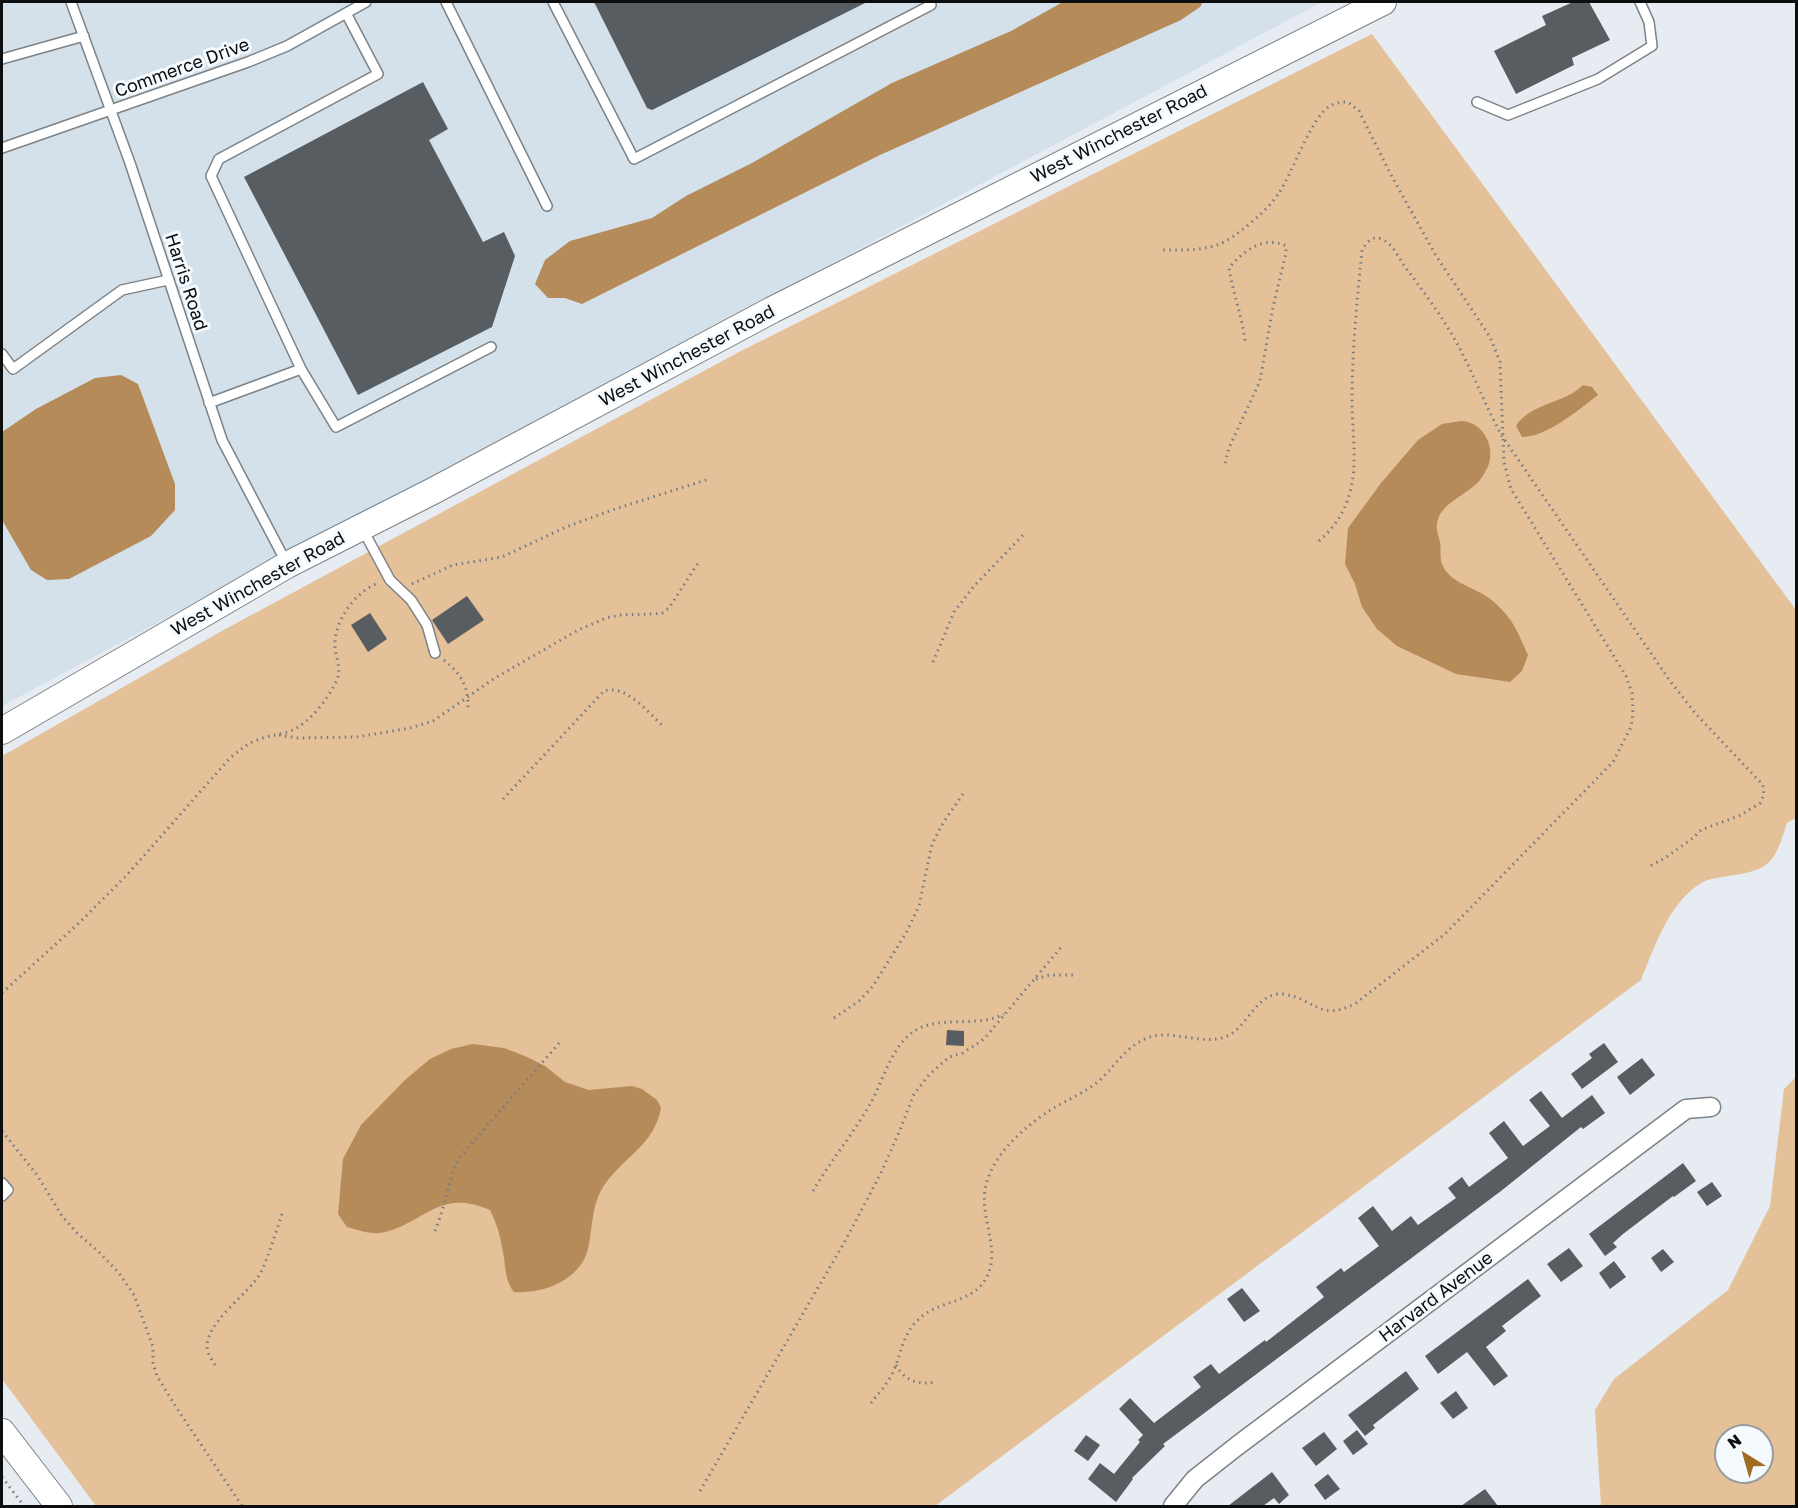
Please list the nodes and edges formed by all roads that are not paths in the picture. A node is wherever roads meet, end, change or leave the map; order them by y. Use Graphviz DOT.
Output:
graph roads {
  1 [pos="71,2"];
  2 [pos="366,2"];
  3 [pos="446,2"];
  4 [pos="553,2"];
  5 [pos="929,2"];
  6 [pos="1383,2"];
  7 [pos="1640,2"];
  8 [pos="346,13"];
  9 [pos="84,36"];
  10 [pos="2,58"];
  11 [pos="1477,102"];
  12 [pos="110,111"];
  13 [pos="2,148"];
  14 [pos="547,206"];
  15 [pos="168,280"];
  16 [pos="491,347"];
  17 [pos="2,354"];
  18 [pos="301,369"];
  19 [pos="209,403"];
  20 [pos="362,527"];
  21 [pos="287,565"];
  22 [pos="435,653"];
  23 [pos="2,731"];
  24 [pos="1711,1107"];
  25 [pos="2,1183"];
  26 [pos="2,1196"];
  27 [pos="2,1432"];
  28 [pos="58,1506"];
  29 [pos="1173,1506"];
  1 -- 9 [label="lane, Harris Road"];
  2 -- 8 [label="lane, Commerce Drive"];
  3 -- 14 [label="lane"];
  4 -- 5 [label="lane"];
  6 -- 20 [label="main road, West Winchester Road"];
  7 -- 11 [label="lane"];
  8 -- 12 [label="lane, Commerce Drive"];
  8 -- 18 [label="lane"];
  9 -- 10 [label="lane"];
  9 -- 12 [label="lane, Harris Road"];
  12 -- 13 [label="lane, Commerce Drive"];
  12 -- 15 [label="lane, Harris Road"];
  15 -- 17 [label="lane"];
  15 -- 19 [label="lane, Harris Road"];
  16 -- 18 [label="lane"];
  18 -- 19 [label="lane"];
  19 -- 21 [label="lane, Harris Road"];
  20 -- 21 [label="main road, West Winchester Road"];
  20 -- 22 [label="lane"];
  21 -- 23 [label="main road, West Winchester Road"];
  24 -- 29 [label="street, Harvard Avenue"];
  25 -- 26 [label="lane"];
  27 -- 28 [label="main road"];
}
